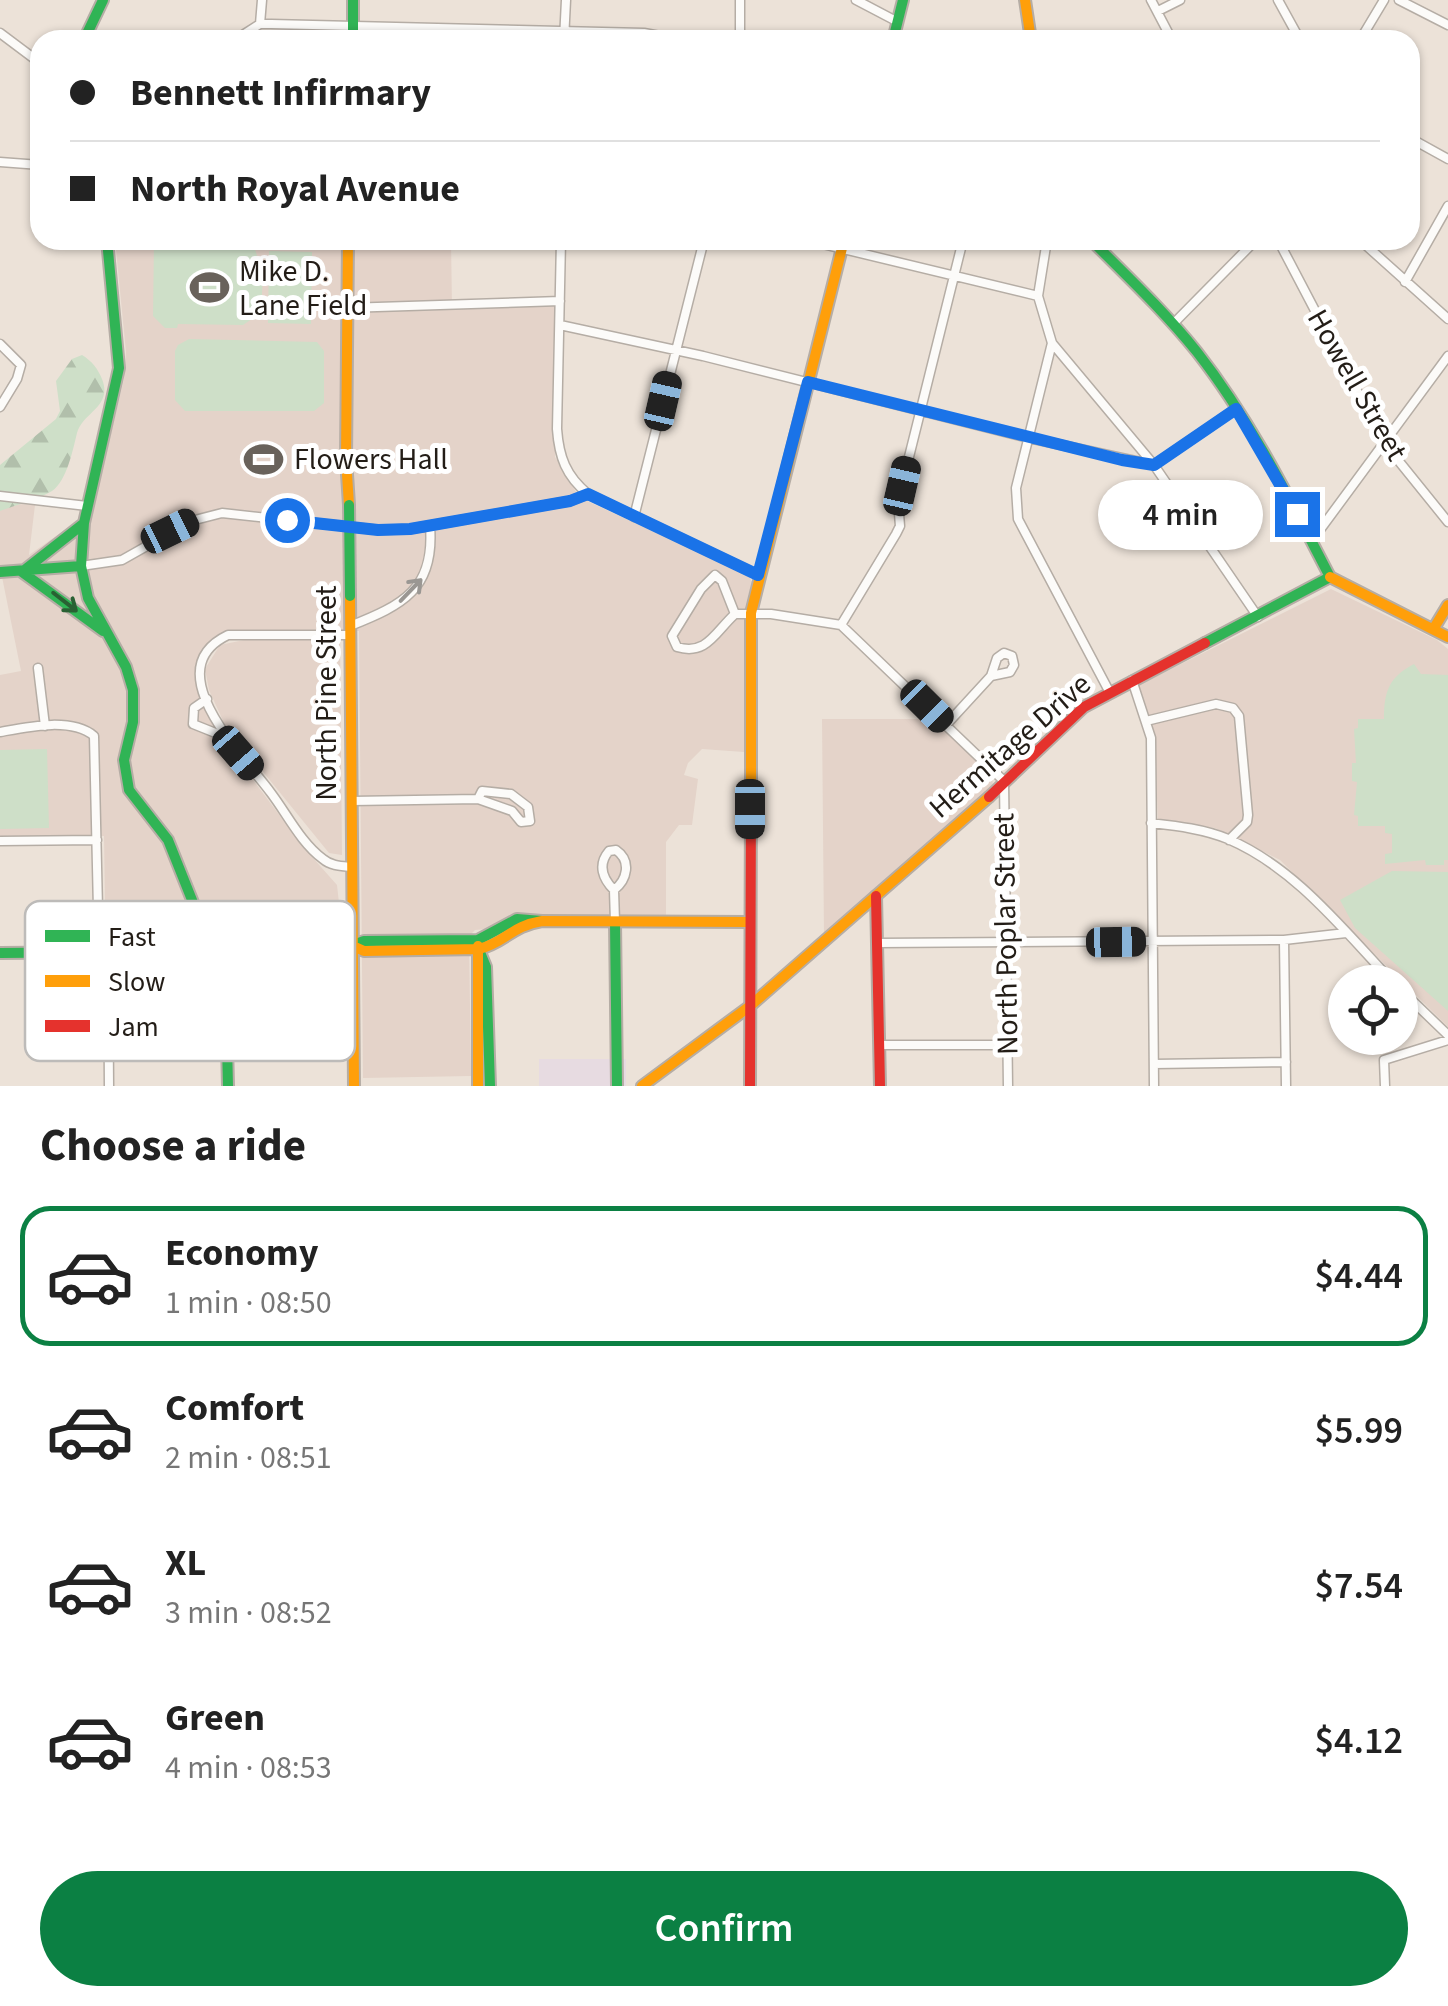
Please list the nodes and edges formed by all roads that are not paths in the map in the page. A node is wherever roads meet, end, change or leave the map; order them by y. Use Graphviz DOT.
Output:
graph roads {
  1 [pos="103,0"];
  2 [pos="262,0"];
  3 [pos="353,0"];
  4 [pos="566,0"];
  5 [pos="740,0"];
  6 [pos="856,0"];
  7 [pos="903,0"];
  8 [pos="1025,0"];
  9 [pos="1152,0"];
  10 [pos="1180,0"];
  11 [pos="1278,0"];
  12 [pos="1384,0"];
  13 [pos="1398,0"];
  14 [pos="1158,12"];
  15 [pos="898,22"];
  16 [pos="260,24"];
  17 [pos="353,26"];
  18 [pos="1448,26"];
  19 [pos="89,30"];
  20 [pos="251,30"];
  21 [pos="353,30"];
  22 [pos="447,30"];
  23 [pos="564,30"];
  24 [pos="740,30"];
  25 [pos="896,30"];
  26 [pos="1030,30"];
  27 [pos="1167,30"];
  28 [pos="1294,30"];
  29 [pos="1366,30"];
  30 [pos="0,33"];
  31 [pos="30,56"];
  32 [pos="1420,144"];
  33 [pos="1448,159"];
  34 [pos="0,162"];
  35 [pos="30,164"];
  36 [pos="1448,206"];
  37 [pos="108,250"];
  38 [pos="348,250"];
  39 [pos="560,250"];
  40 [pos="701,250"];
  41 [pos="841,250"];
  42 [pos="864,250"];
  43 [pos="960,250"];
  44 [pos="1045,250"];
  45 [pos="1101,250"];
  46 [pos="1246,250"];
  47 [pos="1283,250"];
  48 [pos="1371,250"];
  49 [pos="954,275"];
  50 [pos="1405,282"];
  51 [pos="1038,296"];
  52 [pos="560,301"];
  53 [pos="346,308"];
  54 [pos="1448,319"];
  55 [pos="1173,324"];
  56 [pos="560,326"];
  57 [pos="1052,343"];
  58 [pos="0,344"];
  59 [pos="674,350"];
  60 [pos="1448,356"];
  61 [pos="808,382"];
  62 [pos="0,407"];
  63 [pos="1236,409"];
  64 [pos="920,412"];
  65 [pos="1029,438"];
  66 [pos="1385,444"];
  67 [pos="1154,465"];
  68 [pos="588,494"];
  69 [pos="0,496"];
  70 [pos="88,506"];
  71 [pos="634,517"];
  72 [pos="1448,522"];
  73 [pos="84,524"];
  74 [pos="430,526"];
  75 [pos="1311,542"];
  76 [pos="81,566"];
  77 [pos="0,572"];
  78 [pos="22,572"];
  79 [pos="758,575"];
  80 [pos="1330,578"];
  81 [pos="1448,605"];
  82 [pos="750,613"];
  83 [pos="735,614"];
  84 [pos="1258,616"];
  85 [pos="841,625"];
  86 [pos="1434,628"];
  87 [pos="350,630"];
  88 [pos="107,635"];
  89 [pos="1448,637"];
  90 [pos="38,668"];
  91 [pos="991,676"];
  92 [pos="1132,680"];
  93 [pos="1109,691"];
  94 [pos="206,699"];
  95 [pos="1146,720"];
  96 [pos="946,725"];
  97 [pos="45,726"];
  98 [pos="0,732"];
  99 [pos="225,736"];
  100 [pos="1004,782"];
  101 [pos="480,795"];
  102 [pos="352,801"];
  103 [pos="1152,822"];
  104 [pos="97,840"];
  105 [pos="1229,840"];
  106 [pos="0,841"];
  107 [pos="352,867"];
  108 [pos="614,890"];
  109 [pos="876,896"];
  110 [pos="101,901"];
  111 [pos="192,901"];
  112 [pos="352,901"];
  113 [pos="542,921"];
  114 [pos="615,922"];
  115 [pos="749,922"];
  116 [pos="1346,933"];
  117 [pos="504,939"];
  118 [pos="1284,940"];
  119 [pos="1153,941"];
  120 [pos="879,942"];
  121 [pos="478,944"];
  122 [pos="1005,944"];
  123 [pos="355,945"];
  124 [pos="0,954"];
  125 [pos="25,954"];
  126 [pos="1377,965"];
  127 [pos="486,967"];
  128 [pos="483,1003"];
  129 [pos="750,1006"];
  130 [pos="1418,1007"];
  131 [pos="1448,1037"];
  132 [pos="880,1045"];
  133 [pos="1008,1045"];
  134 [pos="108,1061"];
  135 [pos="227,1061"];
  136 [pos="354,1061"];
  137 [pos="1286,1062"];
  138 [pos="1154,1064"];
  139 [pos="109,1086"];
  140 [pos="228,1086"];
  141 [pos="354,1086"];
  142 [pos="478,1086"];
  143 [pos="490,1086"];
  144 [pos="617,1086"];
  145 [pos="642,1086"];
  146 [pos="750,1086"];
  147 [pos="880,1086"];
  148 [pos="1008,1086"];
  149 [pos="1154,1086"];
  150 [pos="1286,1086"];
  151 [pos="1385,1086"];
  1 -- 19 [label="street"];
  2 -- 16 [label="street"];
  3 -- 17 [label="street"];
  4 -- 23 [label="street"];
  5 -- 24 [label="street"];
  6 -- 15 [label="street"];
  7 -- 15 [label="street"];
  8 -- 26 [label="street"];
  9 -- 14 [label="street"];
  10 -- 14 [label="street"];
  11 -- 28 [label="street"];
  12 -- 29 [label="street"];
  13 -- 18 [label="street"];
  14 -- 27 [label="street"];
  15 -- 25 [label="street"];
  16 -- 17 [label="street"];
  16 -- 20 [label="street"];
  17 -- 21 [label="street"];
  17 -- 22 [label="street"];
  30 -- 31 [label="street"];
  32 -- 33 [label="street"];
  34 -- 35 [label="street"];
  36 -- 50 [label="street"];
  37 -- 70 [label="street"];
  38 -- 53 [label="street, North Pine Street"];
  39 -- 52 [label="street"];
  40 -- 59 [label="street"];
  41 -- 61 [label="street"];
  42 -- 49 [label="street"];
  43 -- 49 [label="street"];
  44 -- 51 [label="street"];
  45 -- 55 [label="street"];
  46 -- 55 [label="street"];
  47 -- 66 [label="street, Howell Street"];
  48 -- 50 [label="street"];
  49 -- 51 [label="street"];
  49 -- 64 [label="street"];
  50 -- 54 [label="street"];
  51 -- 57 [label="street"];
  52 -- 53 [label="street"];
  52 -- 56 [label="street"];
  53 -- 87 [label="street, North Pine Street, bridge"];
  55 -- 63 [label="street"];
  56 -- 59 [label="street"];
  56 -- 68 [label="street"];
  57 -- 65 [label="street"];
  57 -- 67 [label="street"];
  58 -- 62 [label="street"];
  59 -- 61 [label="street"];
  59 -- 71 [label="street"];
  60 -- 66 [label="street"];
  61 -- 64 [label="street"];
  61 -- 79 [label="street"];
  63 -- 67 [label="street"];
  63 -- 75 [label="street"];
  64 -- 65 [label="street"];
  64 -- 85 [label="street"];
  65 -- 67 [label="street"];
  65 -- 93 [label="street"];
  66 -- 72 [label="street, Howell Street"];
  66 -- 75 [label="street"];
  67 -- 84 [label="street"];
  68 -- 71 [label="street"];
  68 -- 74 [label="street"];
  69 -- 70 [label="street"];
  70 -- 73 [label="street"];
  71 -- 79 [label="street"];
  73 -- 76 [label="street"];
  73 -- 78 [label="street"];
  74 -- 76 [label="street"];
  87 -- 74 [label="street, one-way"];
  75 -- 80 [label="street"];
  76 -- 78 [label="street"];
  76 -- 88 [label="street"];
  77 -- 78 [label="street"];
  78 -- 88 [label="street, one-way"];
  79 -- 82 [label="street"];
  80 -- 84 [label="street, Hermitage Drive"];
  80 -- 86 [label="street"];
  81 -- 86 [label="street"];
  82 -- 83 [label="street"];
  82 -- 85 [label="street"];
  82 -- 115 [label="street"];
  83 -- 83 [label="street"];
  84 -- 92 [label="street, Hermitage Drive"];
  85 -- 96 [label="street"];
  86 -- 89 [label="street"];
  87 -- 94 [label="street"];
  87 -- 102 [label="street, North Pine Street"];
  88 -- 111 [label="street"];
  90 -- 97 [label="street"];
  91 -- 96 [label="street"];
  92 -- 93 [label="street, Hermitage Drive"];
  92 -- 95 [label="street"];
  93 -- 100 [label="street, Hermitage Drive"];
  94 -- 99 [label="street"];
  94 -- 99 [label="street"];
  95 -- 103 [label="street"];
  95 -- 105 [label="street"];
  96 -- 100 [label="street"];
  97 -- 98 [label="street"];
  97 -- 104 [label="street"];
  99 -- 107 [label="street"];
  100 -- 109 [label="street, Hermitage Drive"];
  100 -- 122 [label="street, North Poplar Street"];
  101 -- 101 [label="street"];
  101 -- 102 [label="street"];
  102 -- 107 [label="street, North Pine Street"];
  103 -- 105 [label="street"];
  103 -- 119 [label="street"];
  104 -- 106 [label="street"];
  104 -- 110 [label="street"];
  105 -- 116 [label="street"];
  107 -- 112 [label="street, North Pine Street"];
  108 -- 108 [label="street"];
  108 -- 114 [label="street"];
  109 -- 120 [label="street"];
  109 -- 129 [label="street, Hermitage Drive"];
  113 -- 114 [label="street"];
  113 -- 117 [label="street"];
  113 -- 121 [label="street"];
  114 -- 115 [label="street"];
  114 -- 144 [label="street"];
  115 -- 129 [label="street"];
  116 -- 118 [label="street"];
  116 -- 126 [label="street"];
  117 -- 121 [label="street"];
  117 -- 127 [label="street"];
  118 -- 119 [label="street"];
  118 -- 137 [label="street"];
  119 -- 122 [label="street"];
  119 -- 138 [label="street"];
  120 -- 122 [label="street"];
  120 -- 132 [label="street"];
  121 -- 123 [label="street"];
  121 -- 127 [label="street"];
  121 -- 128 [label="street"];
  122 -- 133 [label="street, North Poplar Street"];
  124 -- 125 [label="street"];
  127 -- 128 [label="street"];
  128 -- 142 [label="street"];
  128 -- 143 [label="street"];
  129 -- 145 [label="street, Hermitage Drive"];
  129 -- 146 [label="street"];
  130 -- 131 [label="street"];
  131 -- 151 [label="street"];
  132 -- 133 [label="street"];
  132 -- 147 [label="street"];
  133 -- 148 [label="street, North Poplar Street"];
  134 -- 139 [label="street"];
  135 -- 140 [label="street"];
  136 -- 141 [label="street, North Pine Street"];
  137 -- 138 [label="street"];
  137 -- 150 [label="street"];
  138 -- 149 [label="street"];
}
